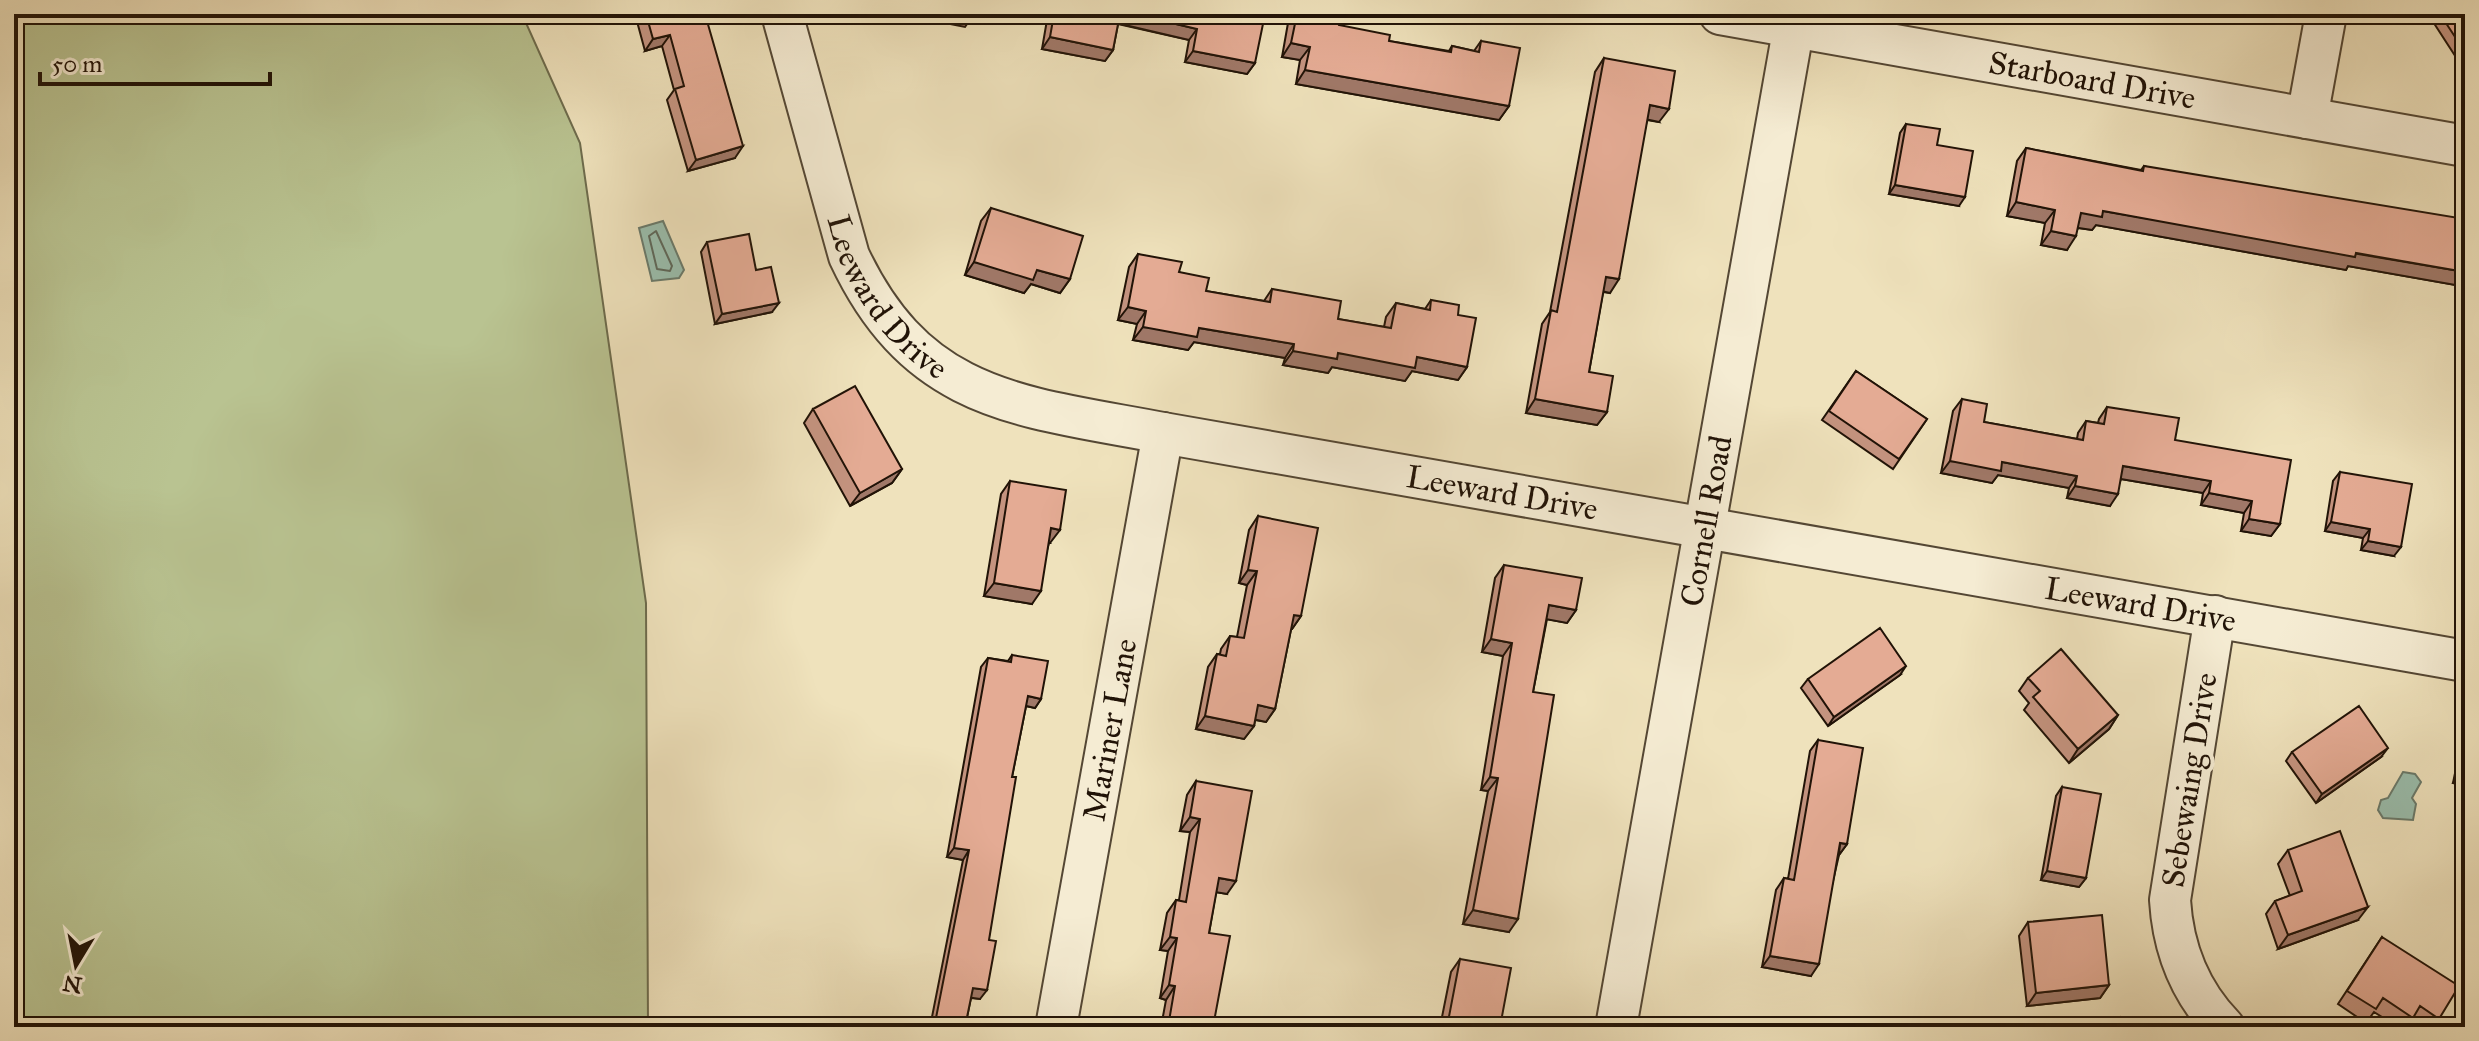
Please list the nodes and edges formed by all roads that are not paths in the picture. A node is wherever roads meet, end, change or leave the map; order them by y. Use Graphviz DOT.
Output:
graph roads {
  1 [pos="782,14"];
  2 [pos="1720,14"];
  3 [pos="2326,14"];
  4 [pos="1794,20"];
  5 [pos="2307,118"];
  6 [pos="2465,146"];
  7 [pos="1163,433"];
  8 [pos="1705,526"];
  9 [pos="2215,616"];
  10 [pos="2465,661"];
  11 [pos="1056,1027"];
  12 [pos="1616,1027"];
  13 [pos="2224,1027"];
  1 -- 7 [label="street, Leeward Drive"];
  2 -- 4 [label="street, Starboard Drive"];
  3 -- 5 [label="street"];
  4 -- 5 [label="street, Starboard Drive"];
  4 -- 8 [label="street, Cornell Road"];
  5 -- 6 [label="street, Starboard Drive"];
  7 -- 8 [label="street, Leeward Drive"];
  7 -- 11 [label="street, Mariner Lane"];
  8 -- 9 [label="street, Leeward Drive"];
  8 -- 12 [label="street, Cornell Road"];
  9 -- 10 [label="street, Leeward Drive"];
  9 -- 13 [label="street, Sebewaing Drive"];
}
